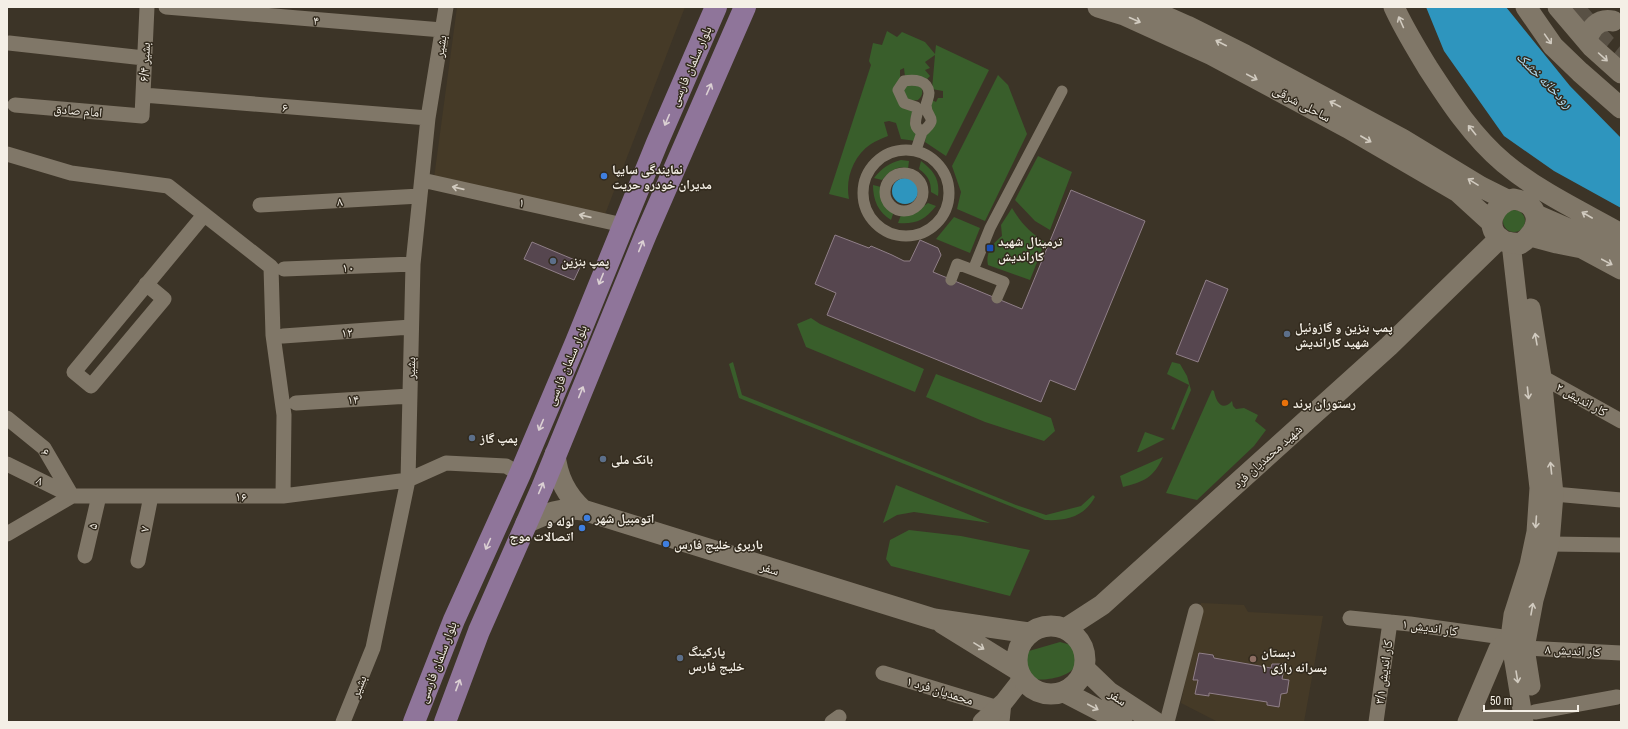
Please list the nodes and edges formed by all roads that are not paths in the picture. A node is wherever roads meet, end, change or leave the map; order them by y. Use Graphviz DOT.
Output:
graph roads {
  1 [pos="147,7"];
  2 [pos="166,7"];
  3 [pos="446,7"];
  4 [pos="716,7"];
  5 [pos="745,7"];
  6 [pos="1098,7"];
  7 [pos="1144,7"];
  8 [pos="1394,7"];
  9 [pos="1526,7"];
  10 [pos="1558,7"];
  11 [pos="1597,7"];
  12 [pos="1612,19"];
  13 [pos="1573,25"];
  14 [pos="442,30"];
  15 [pos="1587,41"];
  16 [pos="10,43"];
  17 [pos="144,58"];
  18 [pos="1621,73"];
  19 [pos="1062,91"];
  20 [pos="143,95"];
  21 [pos="15,104"];
  22 [pos="1621,108"];
  23 [pos="142,116"];
  24 [pos="428,118"];
  25 [pos="922,132"];
  26 [pos="916,150"];
  27 [pos="7,154"];
  28 [pos="422,180"];
  29 [pos="420,196"];
  30 [pos="1507,200"];
  31 [pos="260,205"];
  32 [pos="204,215"];
  33 [pos="1536,215"];
  34 [pos="623,225"];
  35 [pos="1621,234"];
  36 [pos="1511,237"];
  37 [pos="1621,252"];
  38 [pos="413,264"];
  39 [pos="284,269"];
  40 [pos="1621,269"];
  41 [pos="973,270"];
  42 [pos="951,280"];
  43 [pos="146,284"];
  44 [pos="997,298"];
  45 [pos="411,328"];
  46 [pos="284,336"];
  47 [pos="1542,377"];
  48 [pos="410,396"];
  49 [pos="296,403"];
  50 [pos="7,418"];
  51 [pos="1621,421"];
  52 [pos="555,454"];
  53 [pos="7,464"];
  54 [pos="520,474"];
  55 [pos="408,480"];
  56 [pos="1554,494"];
  57 [pos="72,496"];
  58 [pos="99,496"];
  59 [pos="151,496"];
  60 [pos="283,496"];
  61 [pos="1621,500"];
  62 [pos="583,510"];
  63 [pos="526,523"];
  64 [pos="7,534"];
  65 [pos="1550,544"];
  66 [pos="1621,545"];
  67 [pos="85,556"];
  68 [pos="138,561"];
  69 [pos="1102,605"];
  70 [pos="1196,611"];
  71 [pos="934,618"];
  72 [pos="1350,618"];
  73 [pos="1390,622"];
  74 [pos="1066,629"];
  75 [pos="1029,633"];
  76 [pos="1518,643"];
  77 [pos="1081,644"];
  78 [pos="1621,653"];
  79 [pos="1084,668"];
  80 [pos="883,673"];
  81 [pos="1020,674"];
  82 [pos="1064,692"];
  83 [pos="1617,697"];
  84 [pos="1001,710"];
  85 [pos="1532,719"];
  86 [pos="343,722"];
  87 [pos="414,722"];
  88 [pos="445,722"];
  89 [pos="982,722"];
  90 [pos="1122,722"];
  91 [pos="1155,722"];
  92 [pos="1167,722"];
  93 [pos="1376,722"];
  94 [pos="1468,722"];
  95 [pos="1480,722"];
  96 [pos="1517,722"];
  1 -- 17 [label="street, بشیر ۶/۴"];
  2 -- 14 [label="street, ۴"];
  3 -- 14 [label="street, بشیر"];
  4 -- 34 [label="main road, بلوار سلمان فارسی, one-way"];
  52 -- 5 [label="main road, بلوار سلمان فارسی, one-way"];
  6 -- 36 [label="main road, ساحلی شرقی, one-way"];
  30 -- 7 [label="main road, ساحلی شرقی, one-way"];
  35 -- 8 [label="main road, one-way"];
  9 -- 22 [label="main road, one-way"];
  10 -- 13 [label="main road"];
  11 -- 13 [label="main road"];
  12 -- 15 [label="main road"];
  13 -- 15 [label="main road"];
  14 -- 24 [label="street, بشیر"];
  15 -- 18 [label="main road, one-way"];
  16 -- 17 [label="street"];
  17 -- 20 [label="street, بشیر ۶/۴"];
  19 -- 41 [label="street"];
  20 -- 23 [label="street, بشیر ۶/۴"];
  20 -- 24 [label="street, ۶"];
  21 -- 23 [label="street, امام صادق"];
  24 -- 28 [label="street, بشیر"];
  25 -- 25 [label="street"];
  25 -- 26 [label="street"];
  26 -- 26 [label="street"];
  27 -- 32 [label="street"];
  28 -- 29 [label="street, بشیر"];
  34 -- 28 [label="street, ۱, one-way"];
  29 -- 31 [label="street, ۸"];
  29 -- 38 [label="street, بشیر"];
  30 -- 33 [label="main road"];
  30 -- 36 [label="main road"];
  32 -- 43 [label="street"];
  32 -- 60 [label="street"];
  33 -- 36 [label="main road"];
  33 -- 37 [label="main road"];
  34 -- 54 [label="main road, بلوار سلمان فارسی, one-way"];
  36 -- 40 [label="main road, ساحلی شرقی, one-way"];
  47 -- 36 [label="street, one-way"];
  36 -- 69 [label="main road, شهید محمدیان فرد"];
  36 -- 76 [label="street, one-way"];
  38 -- 39 [label="street, ۱۰"];
  38 -- 45 [label="street, بشیر"];
  41 -- 42 [label="street"];
  41 -- 44 [label="street"];
  43 -- 43 [label="street"];
  45 -- 46 [label="street, ۱۲"];
  45 -- 48 [label="street, بشیر"];
  47 -- 51 [label="street, ۲ کار اندیش"];
  56 -- 47 [label="street, one-way"];
  48 -- 49 [label="street, ۱۴"];
  48 -- 55 [label="street, بشیر"];
  50 -- 57 [label="street, ۶"];
  52 -- 62 [label="main road, سفر"];
  63 -- 52 [label="main road, بلوار سلمان فارسی, one-way"];
  53 -- 57 [label="street, ۸"];
  54 -- 55 [label="street, ۱۶"];
  54 -- 87 [label="main road, بلوار سلمان فارسی, one-way"];
  55 -- 60 [label="street, ۱۶"];
  55 -- 86 [label="street, بشیر"];
  56 -- 61 [label="street"];
  56 -- 65 [label="street"];
  57 -- 58 [label="street, ۱۶"];
  57 -- 64 [label="street"];
  58 -- 59 [label="street, ۱۶"];
  58 -- 67 [label="street, ۵"];
  59 -- 60 [label="street, ۱۶"];
  59 -- 68 [label="street, ۷"];
  62 -- 63 [label="main road, سفر"];
  62 -- 71 [label="main road, سفر"];
  88 -- 63 [label="main road, بلوار سلمان فارسی, one-way"];
  65 -- 66 [label="street"];
  76 -- 65 [label="street, one-way"];
  69 -- 74 [label="main road"];
  69 -- 77 [label="main road"];
  70 -- 92 [label="street"];
  71 -- 75 [label="main road, سفر"];
  71 -- 81 [label="main road, سفر, one-way"];
  72 -- 73 [label="street, ۱ کار اندیش"];
  73 -- 76 [label="street, ۱ کار اندیش"];
  73 -- 93 [label="street, ۳/۱ کار اندیش"];
  74 -- 75 [label="main road"];
  74 -- 77 [label="main road"];
  75 -- 81 [label="main road"];
  76 -- 78 [label="street, ۸ کار اندیش"];
  76 -- 85 [label="street"];
  76 -- 94 [label="street"];
  77 -- 79 [label="main road"];
  79 -- 82 [label="main road"];
  79 -- 91 [label="main road, سفر"];
  80 -- 84 [label="street, ۱ محمدیان فرد"];
  81 -- 82 [label="main road"];
  81 -- 84 [label="street"];
  82 -- 90 [label="main road, سفر, one-way"];
  83 -- 85 [label="street"];
  84 -- 89 [label="street"];
  95 -- 96 [label="street"];
}
